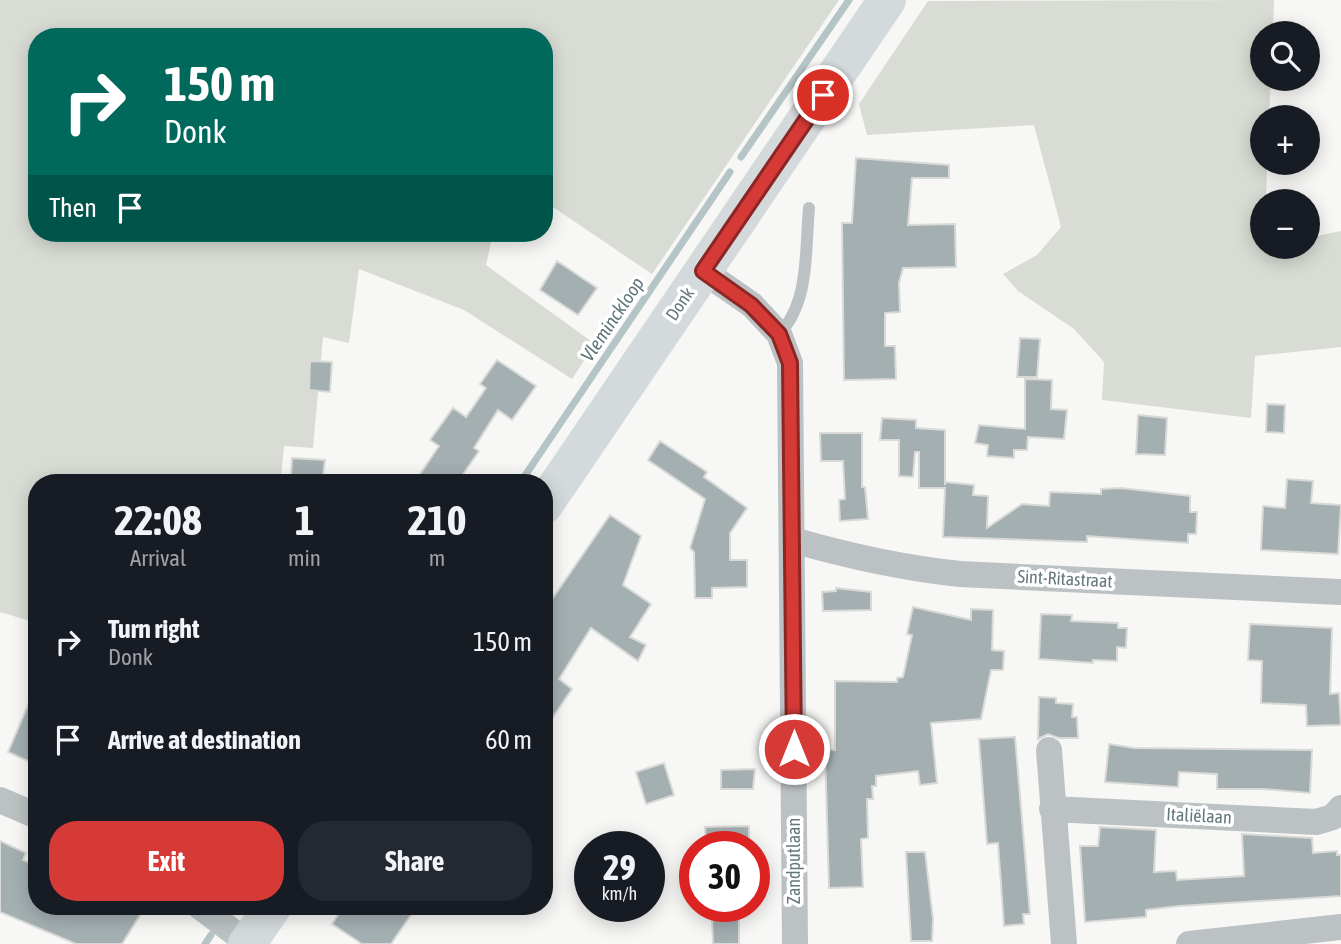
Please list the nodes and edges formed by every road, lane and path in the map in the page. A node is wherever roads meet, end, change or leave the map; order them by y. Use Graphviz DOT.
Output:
graph roads {
  1 [pos="887,0"];
  2 [pos="809,208"];
  3 [pos="703,271"];
  4 [pos="779,334"];
  5 [pos="553,492"];
  6 [pos="793,540"];
  7 [pos="1341,592"];
  8 [pos="1049,750"];
  9 [pos="0,800"];
  10 [pos="1341,808"];
  11 [pos="1052,809"];
  12 [pos="28,812"];
  13 [pos="211,915"];
  14 [pos="267,915"];
  15 [pos="1341,927"];
  16 [pos="248,943"];
  17 [pos="795,944"];
  18 [pos="1064,944"];
  19 [pos="1189,944"];
  1 -- 3 [label="main road, Donk"];
  2 -- 4 [label="lane"];
  3 -- 4 [label="street, Zandputlaan"];
  3 -- 5 [label="main road, Donk"];
  4 -- 6 [label="street, Zandputlaan"];
  6 -- 7 [label="street, Sint-Ritastraat"];
  6 -- 17 [label="street, Zandputlaan"];
  8 -- 11 [label="street"];
  9 -- 12 [label="street"];
  10 -- 11 [label="street, Italiëlaan"];
  11 -- 18 [label="street"];
  13 -- 16 [label="street"];
  14 -- 16 [label="main road"];
  15 -- 19 [label="street"];
}
